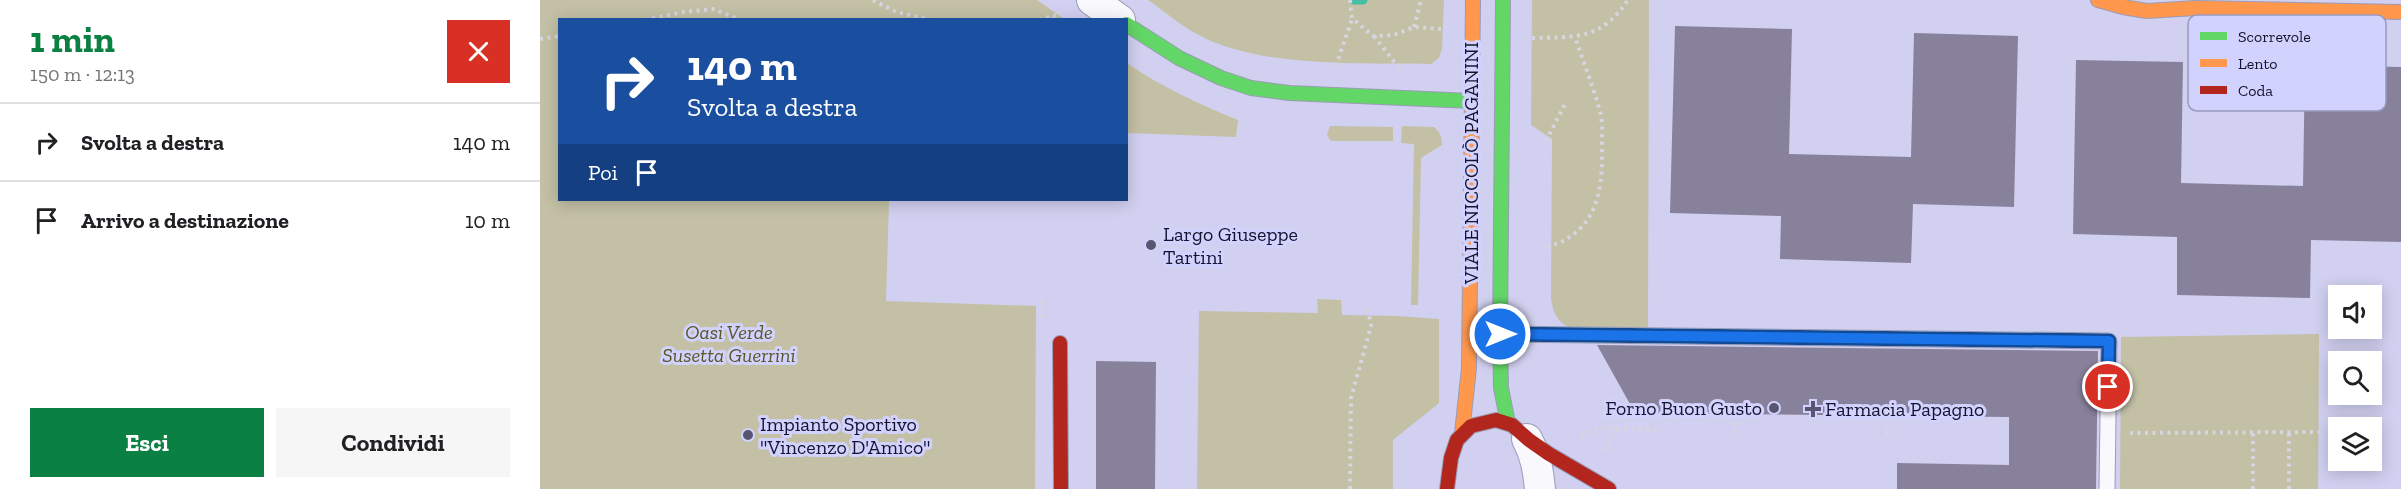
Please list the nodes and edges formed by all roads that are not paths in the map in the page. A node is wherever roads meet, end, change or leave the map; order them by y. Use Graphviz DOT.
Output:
graph roads {
  1 [pos="1092,0"];
  2 [pos="1473,0"];
  3 [pos="1503,0"];
  4 [pos="2098,0"];
  5 [pos="2194,2"];
  6 [pos="2401,12"];
  7 [pos="1117,18"];
  8 [pos="1128,25"];
  9 [pos="1472,101"];
  10 [pos="1500,334"];
  11 [pos="1060,343"];
  12 [pos="1517,431"];
  13 [pos="1462,433"];
  14 [pos="1444,482"];
  15 [pos="1060,489"];
  16 [pos="1540,489"];
  17 [pos="1609,489"];
  18 [pos="2107,489"];
  1 -- 7 [label="street"];
  2 -- 9 [label="street, VIALE NICCOLÒ PAGANINI"];
  3 -- 10 [label="street, VIALE NICCOLÒ PAGANINI"];
  4 -- 5 [label="street"];
  5 -- 6 [label="street"];
  8 -- 9 [label="street"];
  9 -- 13 [label="street, VIALE NICCOLÒ PAGANINI"];
  10 -- 12 [label="street, VIALE NICCOLÒ PAGANINI"];
  10 -- 18 [label="lane"];
  11 -- 15 [label="street"];
  12 -- 13 [label="street"];
  12 -- 16 [label="street, VIALE NICCOLÒ PAGANINI"];
  12 -- 17 [label="street"];
  13 -- 14 [label="street, VIALE NICCOLÒ PAGANINI"];
}
